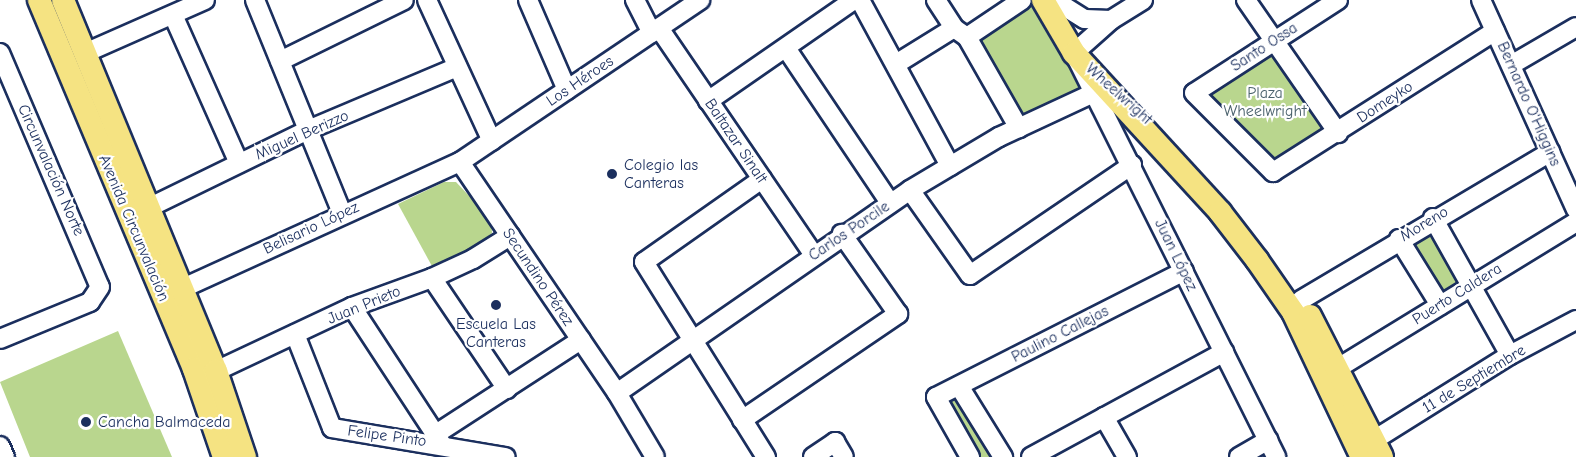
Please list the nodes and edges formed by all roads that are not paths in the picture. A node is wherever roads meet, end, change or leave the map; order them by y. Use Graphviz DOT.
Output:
graph roads {
  1 [pos="39,0"];
  2 [pos="63,0"];
  3 [pos="205,0"];
  4 [pos="255,0"];
  5 [pos="404,0"];
  6 [pos="427,0"];
  7 [pos="528,0"];
  8 [pos="635,0"];
  9 [pos="700,0"];
  10 [pos="854,0"];
  11 [pos="860,0"];
  12 [pos="936,0"];
  13 [pos="1022,0"];
  14 [pos="1043,0"];
  15 [pos="1054,0"];
  16 [pos="1143,0"];
  17 [pos="1246,0"];
  18 [pos="1338,0"];
  19 [pos="1481,0"];
  20 [pos="173,15"];
  21 [pos="1111,20"];
  22 [pos="1576,27"];
  23 [pos="655,30"];
  24 [pos="1495,31"];
  25 [pos="960,32"];
  26 [pos="1275,40"];
  27 [pos="786,48"];
  28 [pos="1074,53"];
  29 [pos="85,54"];
  30 [pos="1,57"];
  31 [pos="280,61"];
  32 [pos="896,63"];
  33 [pos="1511,65"];
  34 [pos="458,67"];
  35 [pos="567,90"];
  36 [pos="1096,92"];
  37 [pos="708,101"];
  38 [pos="1019,128"];
  39 [pos="308,130"];
  40 [pos="1338,133"];
  41 [pos="492,141"];
  42 [pos="1550,152"];
  43 [pos="460,162"];
  44 [pos="239,163"];
  45 [pos="1132,165"];
  46 [pos="950,166"];
  47 [pos="1273,172"];
  48 [pos="762,179"];
  49 [pos="910,190"];
  50 [pos="1574,199"];
  51 [pos="890,203"];
  52 [pos="148,208"];
  53 [pos="342,213"];
  54 [pos="1433,218"];
  55 [pos="1576,222"];
  56 [pos="842,234"];
  57 [pos="510,236"];
  58 [pos="1400,239"];
  59 [pos="813,254"];
  60 [pos="1184,271"];
  61 [pos="432,279"];
  62 [pos="1471,283"];
  63 [pos="173,293"];
  64 [pos="1301,300"];
  65 [pos="1440,305"];
  66 [pos="352,308"];
  67 [pos="1576,320"];
  68 [pos="295,334"];
  69 [pos="0,339"];
  70 [pos="581,340"];
  71 [pos="689,340"];
  72 [pos="1224,352"];
  73 [pos="1510,356"];
  74 [pos="1338,368"];
  75 [pos="216,372"];
  76 [pos="959,386"];
  77 [pos="507,389"];
  78 [pos="617,393"];
  79 [pos="1104,417"];
  80 [pos="742,420"];
  81 [pos="438,439"];
  82 [pos="1268,440"];
  83 [pos="0,446"];
  84 [pos="403,448"];
  85 [pos="839,450"];
  86 [pos="1372,452"];
  87 [pos="652,456"];
  88 [pos="5,457"];
  89 [pos="224,457"];
  90 [pos="245,457"];
  91 [pos="506,457"];
  92 [pos="766,457"];
  93 [pos="813,457"];
  94 [pos="970,457"];
  95 [pos="1003,457"];
  96 [pos="1031,457"];
  97 [pos="1127,457"];
  98 [pos="1239,457"];
  99 [pos="1276,457"];
  1 -- 63 [label="main road, Avenida Circunvalación"];
  2 -- 29 [label="main road, Avenida Circunvalación"];
  3 -- 20 [label="street"];
  4 -- 31 [label="street"];
  5 -- 31 [label="street"];
  6 -- 34 [label="street"];
  7 -- 35 [label="street"];
  8 -- 23 [label="street, Baltazar Sinalt"];
  9 -- 23 [label="street, Los Héroes"];
  10 -- 27 [label="street"];
  11 -- 32 [label="street"];
  12 -- 25 [label="street"];
  13 -- 25 [label="street"];
  14 -- 28 [label="main road"];
  15 -- 21 [label="street"];
  16 -- 21 [label="street"];
  17 -- 26 [label="street"];
  18 -- 26 [label="street, Santo Ossa"];
  19 -- 24 [label="street, Bernardo O'Higgins"];
  20 -- 29 [label="street"];
  20 -- 44 [label="street"];
  21 -- 28 [label="street"];
  22 -- 33 [label="street"];
  23 -- 35 [label="street, Los Héroes"];
  23 -- 37 [label="street, Baltazar Sinalt"];
  24 -- 33 [label="street, Bernardo O'Higgins"];
  24 -- 40 [label="street, Domeyko"];
  25 -- 32 [label="street"];
  25 -- 38 [label="street"];
  26 -- 40 [label="street"];
  26 -- 47 [label="street, Santo Ossa"];
  27 -- 37 [label="street"];
  27 -- 51 [label="street"];
  28 -- 36 [label="street, Juan López"];
  28 -- 64 [label="main road, Wheelwright"];
  28 -- 86 [label="main road, Wheelwright"];
  29 -- 52 [label="main road, Avenida Circunvalación"];
  30 -- 69 [label="street, Circunvalación Norte"];
  31 -- 39 [label="street"];
  32 -- 46 [label="street"];
  33 -- 42 [label="street, Bernardo O'Higgins"];
  34 -- 39 [label="street, Miguel Berizzo"];
  34 -- 41 [label="street"];
  35 -- 41 [label="street, Los Héroes"];
  36 -- 38 [label="street, Carlos Porcile"];
  36 -- 45 [label="street, Juan López"];
  37 -- 48 [label="street, Baltazar Sinalt"];
  38 -- 46 [label="street, Carlos Porcile"];
  39 -- 44 [label="street, Miguel Berizzo"];
  39 -- 53 [label="street"];
  40 -- 47 [label="street, Domeyko"];
  41 -- 43 [label="street, Los Héroes"];
  42 -- 50 [label="street, Bernardo O'Higgins"];
  42 -- 54 [label="street, Moreno"];
  43 -- 53 [label="street, Belisario López"];
  43 -- 57 [label="street, Secundino Pérez"];
  44 -- 52 [label="street, Miguel Berizzo"];
  45 -- 49 [label="street"];
  45 -- 60 [label="street, Juan López"];
  46 -- 49 [label="street, Carlos Porcile"];
  48 -- 59 [label="street, Baltazar Sinalt"];
  48 -- 71 [label="street"];
  49 -- 51 [label="street, Carlos Porcile"];
  51 -- 56 [label="street, Carlos Porcile"];
  52 -- 63 [label="main road, Avenida Circunvalación"];
  53 -- 63 [label="street, Belisario López"];
  54 -- 58 [label="street, Moreno"];
  54 -- 62 [label="street"];
  55 -- 62 [label="street, Puerto Caldera"];
  56 -- 59 [label="street, Carlos Porcile"];
  56 -- 80 [label="street"];
  57 -- 61 [label="street, Juan Prieto"];
  57 -- 70 [label="street, Secundino Pérez"];
  58 -- 64 [label="street, Moreno"];
  58 -- 65 [label="street"];
  59 -- 71 [label="street, Carlos Porcile"];
  60 -- 72 [label="street, Juan López"];
  60 -- 76 [label="street, Paulino Callejas"];
  61 -- 66 [label="street, Juan Prieto"];
  61 -- 77 [label="street"];
  62 -- 65 [label="street, Puerto Caldera"];
  62 -- 73 [label="street"];
  63 -- 75 [label="main road, Avenida Circunvalación"];
  63 -- 89 [label="main road, Avenida Circunvalación"];
  64 -- 74 [label="main road, Wheelwright"];
  65 -- 74 [label="street, Puerto Caldera"];
  66 -- 68 [label="street, Juan Prieto"];
  66 -- 81 [label="street"];
  67 -- 73 [label="street, 11 de Septiembre"];
  68 -- 75 [label="street, Juan Prieto"];
  68 -- 84 [label="street, Felipe Pinto"];
  70 -- 77 [label="street"];
  70 -- 78 [label="street, Secundino Pérez"];
  71 -- 78 [label="street, Carlos Porcile"];
  71 -- 80 [label="street"];
  72 -- 79 [label="street"];
  72 -- 82 [label="street, Juan López"];
  73 -- 86 [label="street, 11 de Septiembre"];
  74 -- 86 [label="main road, Wheelwright"];
  75 -- 90 [label="main road, Avenida Circunvalación"];
  76 -- 94 [label="street, Paulino Callejas"];
  76 -- 95 [label="street"];
  77 -- 81 [label="street"];
  78 -- 87 [label="street, Secundino Pérez"];
  79 -- 96 [label="street"];
  79 -- 97 [label="street"];
  80 -- 92 [label="street"];
  81 -- 84 [label="street, Felipe Pinto"];
  81 -- 91 [label="street, Felipe Pinto"];
  82 -- 98 [label="street"];
  82 -- 99 [label="street, Juan López"];
  83 -- 88 [label="street"];
  85 -- 93 [label="street"];
}
